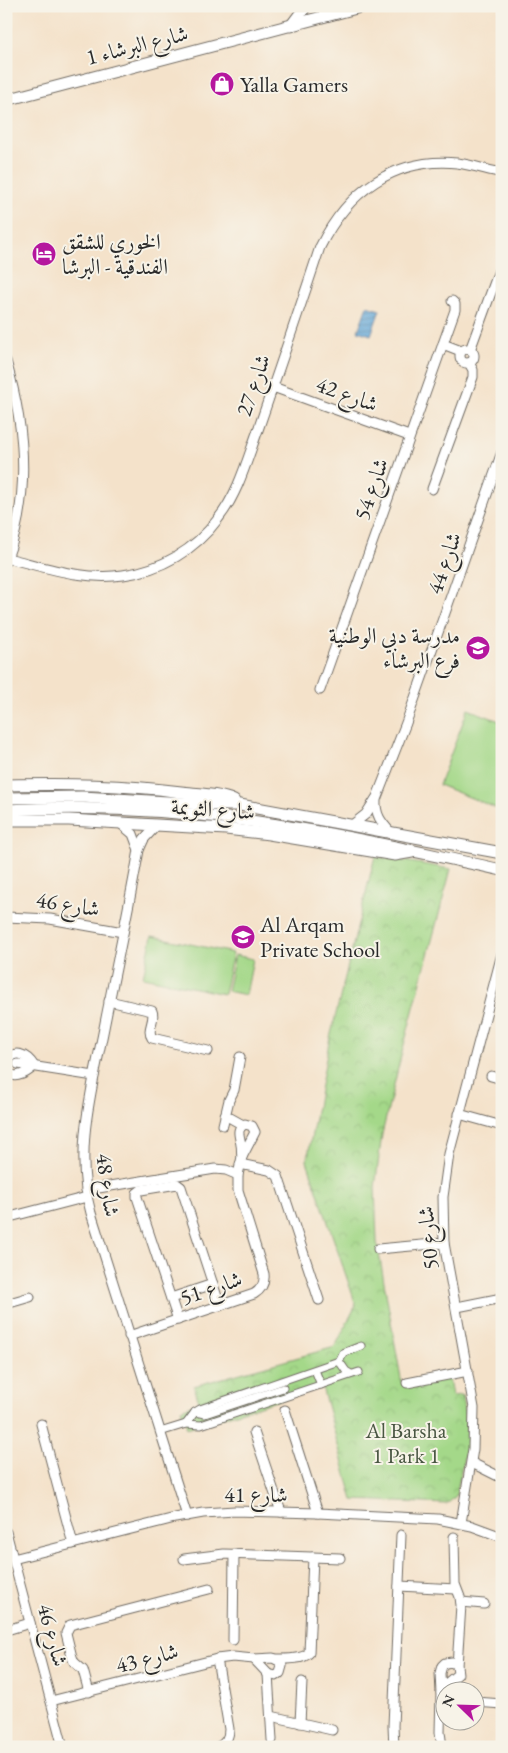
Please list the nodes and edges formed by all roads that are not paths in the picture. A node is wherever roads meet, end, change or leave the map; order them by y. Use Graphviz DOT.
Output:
graph roads {
  1 [pos="306,6"];
  2 [pos="364,6"];
  3 [pos="291,26"];
  4 [pos="6,100"];
  5 [pos="502,174"];
  6 [pos="500,268"];
  7 [pos="452,301"];
  8 [pos="442,346"];
  9 [pos="464,352"];
  10 [pos="6,361"];
  11 [pos="273,387"];
  12 [pos="409,436"];
  13 [pos="502,452"];
  14 [pos="432,489"];
  15 [pos="7,560"];
  16 [pos="320,690"];
  17 [pos="6,786"];
  18 [pos="376,796"];
  19 [pos="6,798"];
  20 [pos="240,804"];
  21 [pos="6,810"];
  22 [pos="6,820"];
  23 [pos="120,823"];
  24 [pos="158,825"];
  25 [pos="352,826"];
  26 [pos="391,833"];
  27 [pos="139,850"];
  28 [pos="414,851"];
  29 [pos="502,853"];
  30 [pos="500,871"];
  31 [pos="6,917"];
  32 [pos="123,932"];
  33 [pos="502,954"];
  34 [pos="499,973"];
  35 [pos="109,1000"];
  36 [pos="208,1051"];
  37 [pos="240,1057"];
  38 [pos="6,1064"];
  39 [pos="18,1064"];
  40 [pos="34,1066"];
  41 [pos="94,1076"];
  42 [pos="491,1076"];
  43 [pos="502,1079"];
  44 [pos="459,1114"];
  45 [pos="226,1115"];
  46 [pos="243,1124"];
  47 [pos="223,1125"];
  48 [pos="502,1126"];
  49 [pos="241,1161"];
  50 [pos="238,1175"];
  51 [pos="86,1194"];
  52 [pos="6,1218"];
  53 [pos="444,1243"];
  54 [pos="378,1249"];
  55 [pos="213,1284"];
  56 [pos="30,1297"];
  57 [pos="171,1298"];
  58 [pos="502,1298"];
  59 [pos="319,1300"];
  60 [pos="6,1304"];
  61 [pos="220,1306"];
  62 [pos="456,1307"];
  63 [pos="178,1320"];
  64 [pos="129,1336"];
  65 [pos="361,1346"];
  66 [pos="339,1361"];
  67 [pos="315,1370"];
  68 [pos="468,1371"];
  69 [pos="406,1383"];
  70 [pos="282,1385"];
  71 [pos="320,1385"];
  72 [pos="254,1394"];
  73 [pos="286,1396"];
  74 [pos="223,1404"];
  75 [pos="255,1406"];
  76 [pos="285,1410"];
  77 [pos="226,1416"];
  78 [pos="41,1424"];
  79 [pos="186,1424"];
  80 [pos="160,1432"];
  81 [pos="254,1432"];
  82 [pos="472,1463"];
  83 [pos="502,1478"];
  84 [pos="281,1512"];
  85 [pos="318,1513"];
  86 [pos="187,1516"];
  87 [pos="461,1523"];
  88 [pos="6,1532"];
  89 [pos="401,1535"];
  90 [pos="454,1537"];
  91 [pos="502,1537"];
  92 [pos="73,1544"];
  93 [pos="234,1554"];
  94 [pos="313,1557"];
  95 [pos="340,1558"];
  96 [pos="13,1559"];
  97 [pos="184,1559"];
  98 [pos="399,1586"];
  99 [pos="456,1588"];
  100 [pos="209,1589"];
  101 [pos="461,1602"];
  102 [pos="484,1604"];
  103 [pos="30,1623"];
  104 [pos="10,1629"];
  105 [pos="233,1640"];
  106 [pos="275,1658"];
  107 [pos="217,1659"];
  108 [pos="254,1659"];
  109 [pos="457,1666"];
  110 [pos="268,1674"];
  111 [pos="441,1680"];
  112 [pos="451,1680"];
  113 [pos="302,1682"];
  114 [pos="89,1692"];
  115 [pos="51,1702"];
  116 [pos="486,1703"];
  117 [pos="502,1704"];
  118 [pos="271,1716"];
  119 [pos="300,1723"];
  120 [pos="332,1730"];
  121 [pos="440,1730"];
  122 [pos="272,1740"];
  123 [pos="63,1747"];
  124 [pos="218,1747"];
  125 [pos="394,1747"];
  126 [pos="442,1747"];
  1 -- 3 [label="street"];
  2 -- 3 [label="street, شارع البرشاء 1"];
  3 -- 4 [label="street, شارع البرشاء 1"];
  5 -- 11 [label="street, شارع 27"];
  6 -- 9 [label="street"];
  7 -- 8 [label="street, شارع 54"];
  8 -- 9 [label="street"];
  8 -- 12 [label="street, شارع 54"];
  9 -- 14 [label="street"];
  10 -- 15 [label="street"];
  11 -- 12 [label="street, شارع 42"];
  11 -- 15 [label="street, شارع 27"];
  12 -- 16 [label="street, شارع 54"];
  13 -- 18 [label="street, شارع 44"];
  17 -- 20 [label="street, شارع الثويمة"];
  18 -- 25 [label="street, شارع 44"];
  18 -- 26 [label="street"];
  19 -- 20 [label="street, شارع الثويمة"];
  20 -- 25 [label="street, شارع الثويمة"];
  21 -- 28 [label="street, شارع الثويمة"];
  22 -- 23 [label="street, شارع الثويمة"];
  23 -- 24 [label="street, شارع الثويمة"];
  23 -- 27 [label="street"];
  24 -- 27 [label="street, شارع 48"];
  24 -- 28 [label="street, شارع الثويمة"];
  25 -- 26 [label="street, شارع الثويمة"];
  26 -- 29 [label="street, شارع الثويمة"];
  27 -- 32 [label="street, شارع 48"];
  28 -- 30 [label="street, شارع الثويمة"];
  31 -- 32 [label="street, شارع 46"];
  32 -- 35 [label="street, شارع 48"];
  33 -- 34 [label="street, شارع 50"];
  34 -- 44 [label="street, شارع 50"];
  35 -- 36 [label="street"];
  35 -- 41 [label="street, شارع 48"];
  37 -- 45 [label="street"];
  38 -- 40 [label="street"];
  38 -- 40 [label="street"];
  39 -- 40 [label="street"];
  40 -- 41 [label="street"];
  41 -- 51 [label="street, شارع 48"];
  42 -- 43 [label="street"];
  44 -- 48 [label="street"];
  44 -- 53 [label="street, شارع 50"];
  45 -- 46 [label="street"];
  45 -- 47 [label="street"];
  46 -- 49 [label="street"];
  46 -- 49 [label="street"];
  49 -- 50 [label="street, شارع 51"];
  49 -- 59 [label="street"];
  50 -- 51 [label="street"];
  50 -- 61 [label="street, شارع 51"];
  51 -- 52 [label="street"];
  51 -- 64 [label="street, شارع 48"];
  53 -- 54 [label="street"];
  53 -- 62 [label="street, شارع 50"];
  55 -- 57 [label="street"];
  55 -- 57 [label="street"];
  55 -- 61 [label="street"];
  56 -- 60 [label="street"];
  57 -- 63 [label="street"];
  58 -- 62 [label="street"];
  61 -- 63 [label="street, شارع 51"];
  62 -- 68 [label="street, شارع 50"];
  63 -- 64 [label="street, شارع 51"];
  64 -- 80 [label="street, شارع 48"];
  65 -- 66 [label="street"];
  66 -- 67 [label="street"];
  66 -- 71 [label="street"];
  67 -- 70 [label="street"];
  67 -- 71 [label="street"];
  68 -- 69 [label="street"];
  68 -- 82 [label="street, شارع 50"];
  70 -- 72 [label="street"];
  70 -- 73 [label="street"];
  71 -- 73 [label="street"];
  72 -- 74 [label="street"];
  72 -- 75 [label="street"];
  73 -- 75 [label="street"];
  74 -- 77 [label="street"];
  74 -- 79 [label="street"];
  75 -- 77 [label="street"];
  76 -- 85 [label="street"];
  77 -- 79 [label="street"];
  78 -- 92 [label="street"];
  79 -- 80 [label="street"];
  80 -- 86 [label="street, شارع 48"];
  81 -- 84 [label="street"];
  82 -- 83 [label="street"];
  82 -- 87 [label="street, شارع 50"];
  84 -- 85 [label="street, شارع 41"];
  84 -- 86 [label="street, شارع 41"];
  85 -- 87 [label="street, شارع 41"];
  86 -- 92 [label="street, شارع 41"];
  87 -- 91 [label="street, شارع 41"];
  88 -- 96 [label="street, شارع 46"];
  89 -- 98 [label="street"];
  90 -- 99 [label="street"];
  92 -- 96 [label="street, شارع 41"];
  93 -- 94 [label="street"];
  93 -- 97 [label="street"];
  93 -- 105 [label="street"];
  94 -- 95 [label="street"];
  94 -- 106 [label="street, شارع 43"];
  96 -- 103 [label="street, شارع 46"];
  98 -- 99 [label="street"];
  98 -- 125 [label="street"];
  99 -- 101 [label="street"];
  100 -- 114 [label="street"];
  101 -- 102 [label="street"];
  101 -- 109 [label="street"];
  103 -- 104 [label="street"];
  103 -- 115 [label="street, شارع 46"];
  106 -- 108 [label="street, شارع 43"];
  106 -- 110 [label="street"];
  107 -- 108 [label="street, شارع 43"];
  107 -- 114 [label="street, شارع 43"];
  107 -- 124 [label="street"];
  108 -- 110 [label="street"];
  109 -- 111 [label="street"];
  109 -- 112 [label="street"];
  110 -- 118 [label="street"];
  113 -- 119 [label="street"];
  114 -- 115 [label="street, شارع 43"];
  115 -- 123 [label="street, شارع 46"];
  116 -- 117 [label="street"];
  118 -- 119 [label="street"];
  118 -- 122 [label="street"];
  119 -- 120 [label="street"];
  121 -- 126 [label="street"];
}
